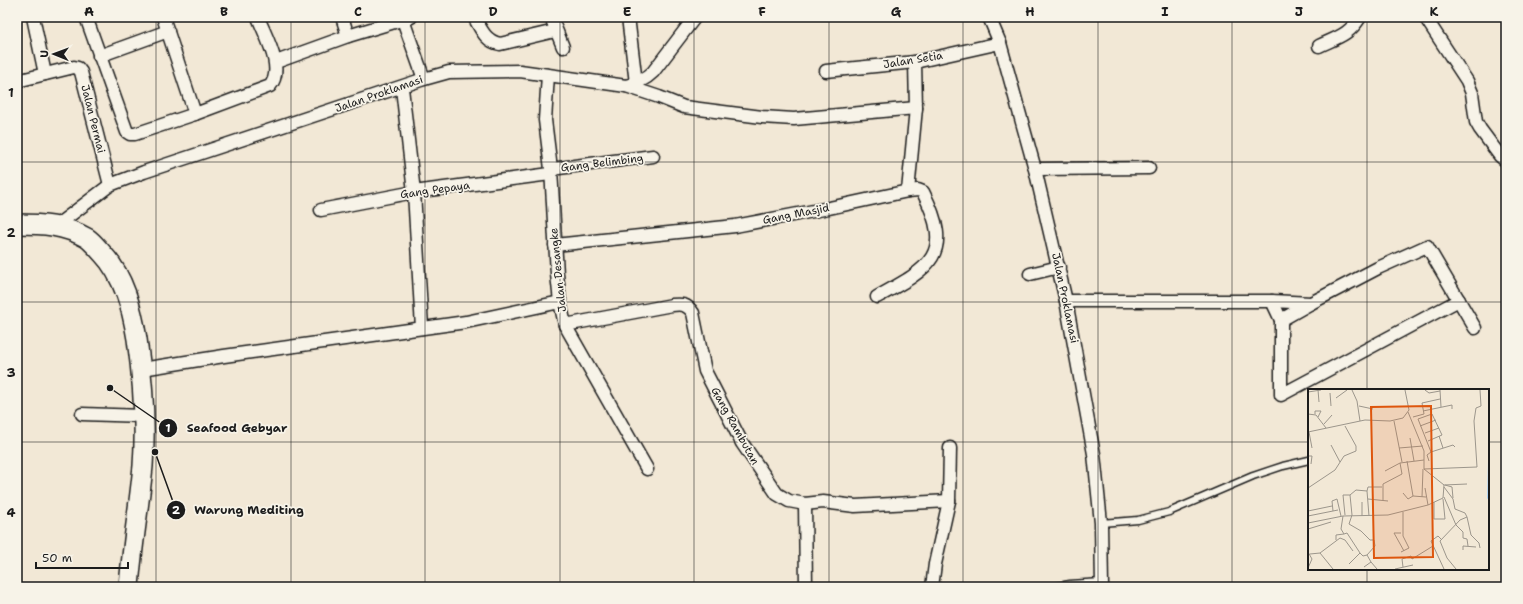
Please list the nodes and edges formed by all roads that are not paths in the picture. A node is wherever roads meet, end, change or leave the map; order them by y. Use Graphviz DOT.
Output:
graph roads {
  1 [pos="33,17"];
  2 [pos="86,17"];
  3 [pos="163,17"];
  4 [pos="258,17"];
  5 [pos="342,17"];
  6 [pos="474,17"];
  7 [pos="551,17"];
  8 [pos="628,17"];
  9 [pos="695,17"];
  10 [pos="989,17"];
  11 [pos="1360,17"];
  12 [pos="1425,17"];
  13 [pos="407,18"];
  14 [pos="168,31"];
  15 [pos="555,31"];
  16 [pos="348,36"];
  17 [pos="1000,43"];
  18 [pos="1319,46"];
  19 [pos="563,47"];
  20 [pos="99,56"];
  21 [pos="276,62"];
  22 [pos="915,62"];
  23 [pos="826,71"];
  24 [pos="45,74"];
  25 [pos="548,75"];
  26 [pos="424,79"];
  27 [pos="17,81"];
  28 [pos="631,85"];
  29 [pos="402,88"];
  30 [pos="916,108"];
  31 [pos="195,114"];
  32 [pos="654,156"];
  33 [pos="1506,161"];
  34 [pos="1149,168"];
  35 [pos="1035,169"];
  36 [pos="550,172"];
  37 [pos="110,185"];
  38 [pos="908,191"];
  39 [pos="414,192"];
  40 [pos="321,210"];
  41 [pos="17,224"];
  42 [pos="56,226"];
  43 [pos="555,245"];
  44 [pos="1059,267"];
  45 [pos="1030,274"];
  46 [pos="877,297"];
  47 [pos="1459,300"];
  48 [pos="1066,301"];
  49 [pos="560,302"];
  50 [pos="1272,302"];
  51 [pos="1311,303"];
  52 [pos="1281,320"];
  53 [pos="565,325"];
  54 [pos="422,328"];
  55 [pos="1475,328"];
  56 [pos="142,369"];
  57 [pos="82,414"];
  58 [pos="144,416"];
  59 [pos="950,448"];
  60 [pos="1308,460"];
  61 [pos="647,469"];
  62 [pos="949,501"];
  63 [pos="805,504"];
  64 [pos="1101,524"];
  65 [pos="1102,585"];
  66 [pos="129,587"];
  67 [pos="806,587"];
  68 [pos="932,587"];
  69 [pos="1053,587"];
  1 -- 24 [label="street"];
  2 -- 20 [label="street"];
  3 -- 14 [label="street"];
  4 -- 21 [label="street"];
  5 -- 16 [label="street"];
  6 -- 15 [label="street"];
  7 -- 15 [label="street"];
  8 -- 28 [label="street"];
  9 -- 28 [label="street"];
  10 -- 17 [label="street, Jalan Proklamasi"];
  11 -- 18 [label="street"];
  12 -- 33 [label="street"];
  13 -- 16 [label="street"];
  13 -- 26 [label="street"];
  14 -- 20 [label="street"];
  14 -- 31 [label="street"];
  15 -- 19 [label="street"];
  16 -- 21 [label="street"];
  17 -- 22 [label="street, Jalan Setia"];
  17 -- 35 [label="street, Jalan Proklamasi"];
  20 -- 31 [label="street"];
  21 -- 31 [label="street"];
  22 -- 23 [label="street, Jalan Setia"];
  22 -- 30 [label="street"];
  24 -- 27 [label="street, Jalan Permai"];
  24 -- 37 [label="street, Jalan Permai"];
  25 -- 26 [label="street, Jalan Proklamasi"];
  25 -- 28 [label="street, Jalan Proklamasi"];
  25 -- 36 [label="street, Jalan Desangke"];
  26 -- 29 [label="street, Jalan Proklamasi"];
  28 -- 30 [label="street, Jalan Proklamasi"];
  29 -- 37 [label="street, Jalan Proklamasi"];
  29 -- 39 [label="street"];
  30 -- 38 [label="street"];
  32 -- 36 [label="street, Gang Belimbing"];
  34 -- 35 [label="street"];
  35 -- 44 [label="street, Jalan Proklamasi"];
  36 -- 39 [label="street, Gang Pepaya"];
  36 -- 43 [label="street, Jalan Desangke"];
  37 -- 42 [label="street, Jalan Proklamasi"];
  38 -- 43 [label="street, Gang Masjid"];
  38 -- 46 [label="street"];
  39 -- 40 [label="street, Gang Pepaya"];
  39 -- 54 [label="street"];
  41 -- 42 [label="highway"];
  42 -- 56 [label="highway"];
  43 -- 49 [label="street, Jalan Desangke"];
  44 -- 45 [label="street"];
  44 -- 48 [label="street, Jalan Proklamasi"];
  47 -- 51 [label="street"];
  47 -- 52 [label="street"];
  47 -- 55 [label="street"];
  48 -- 50 [label="street"];
  48 -- 64 [label="street, Jalan Proklamasi"];
  49 -- 53 [label="street, Jalan Desangke"];
  49 -- 54 [label="street"];
  50 -- 51 [label="street"];
  50 -- 52 [label="street"];
  51 -- 52 [label="street"];
  53 -- 61 [label="street, Jalan Desangke"];
  53 -- 63 [label="street, Gang Rambutan"];
  54 -- 56 [label="street"];
  56 -- 58 [label="highway"];
  57 -- 58 [label="street"];
  58 -- 66 [label="highway"];
  59 -- 62 [label="street"];
  60 -- 64 [label="lane"];
  62 -- 63 [label="street, Gang Rambutan"];
  62 -- 68 [label="street"];
  63 -- 67 [label="street"];
  64 -- 65 [label="street, Jalan Proklamasi"];
  65 -- 69 [label="lane"];
}
